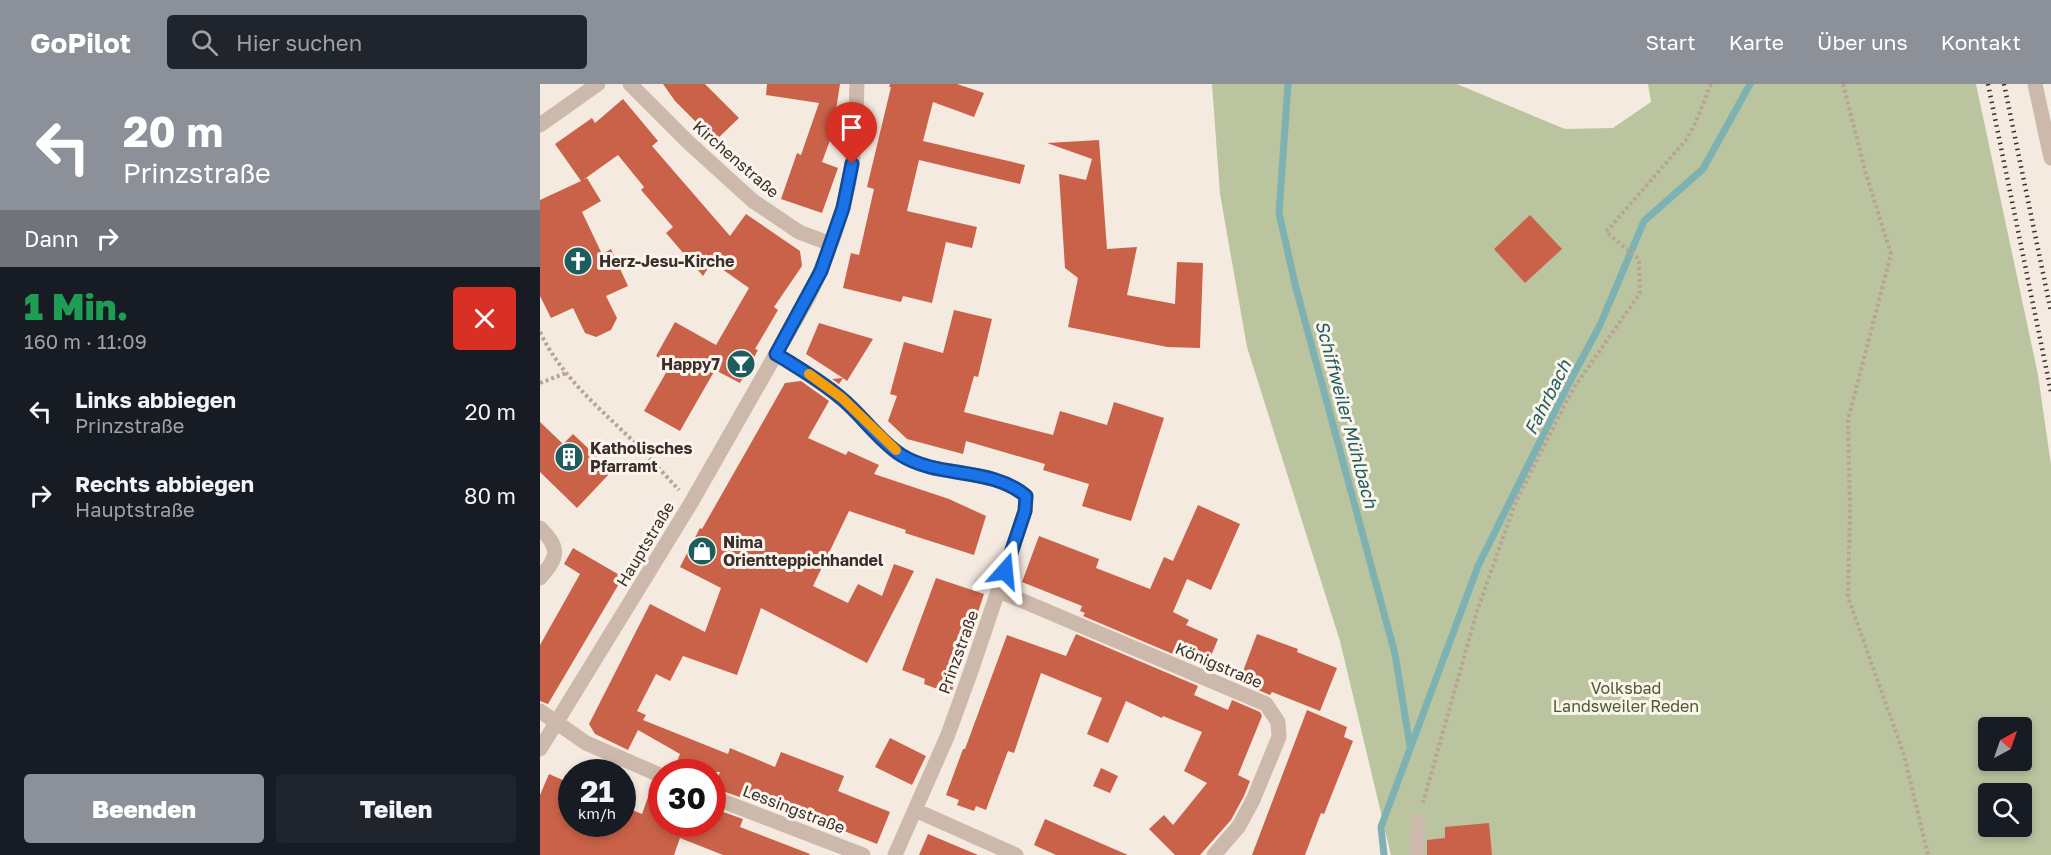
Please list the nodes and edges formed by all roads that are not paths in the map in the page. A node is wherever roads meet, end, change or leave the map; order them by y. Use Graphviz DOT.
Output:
graph roads {
  1 [pos="598,84"];
  2 [pos="630,84"];
  3 [pos="857,84"];
  4 [pos="2035,84"];
  5 [pos="540,125"];
  6 [pos="2051,158"];
  7 [pos="831,244"];
  8 [pos="776,354"];
  9 [pos="540,528"];
  10 [pos="540,578"];
  11 [pos="999,591"];
  12 [pos="540,711"];
  13 [pos="556,723"];
  14 [pos="540,749"];
  15 [pos="648,770"];
  16 [pos="726,802"];
  17 [pos="915,810"];
  18 [pos="1418,821"];
  19 [pos="863,855"];
  20 [pos="895,855"];
  21 [pos="1016,855"];
  22 [pos="1214,855"];
  23 [pos="1417,855"];
  1 -- 5 [label="street"];
  2 -- 7 [label="street, Kirchenstraße"];
  3 -- 7 [label="street, Hauptstraße"];
  4 -- 6 [label="street"];
  7 -- 8 [label="street, Hauptstraße"];
  8 -- 11 [label="street, Prinzstraße"];
  8 -- 13 [label="street, Hauptstraße"];
  9 -- 10 [label="street"];
  11 -- 17 [label="street, Prinzstraße"];
  11 -- 22 [label="street, Königstraße"];
  12 -- 13 [label="street"];
  13 -- 14 [label="street, Hauptstraße"];
  13 -- 15 [label="street"];
  16 -- 19 [label="street, Lessingstraße"];
  17 -- 20 [label="street, Prinzstraße"];
  17 -- 21 [label="street"];
  18 -- 23 [label="street"];
}
